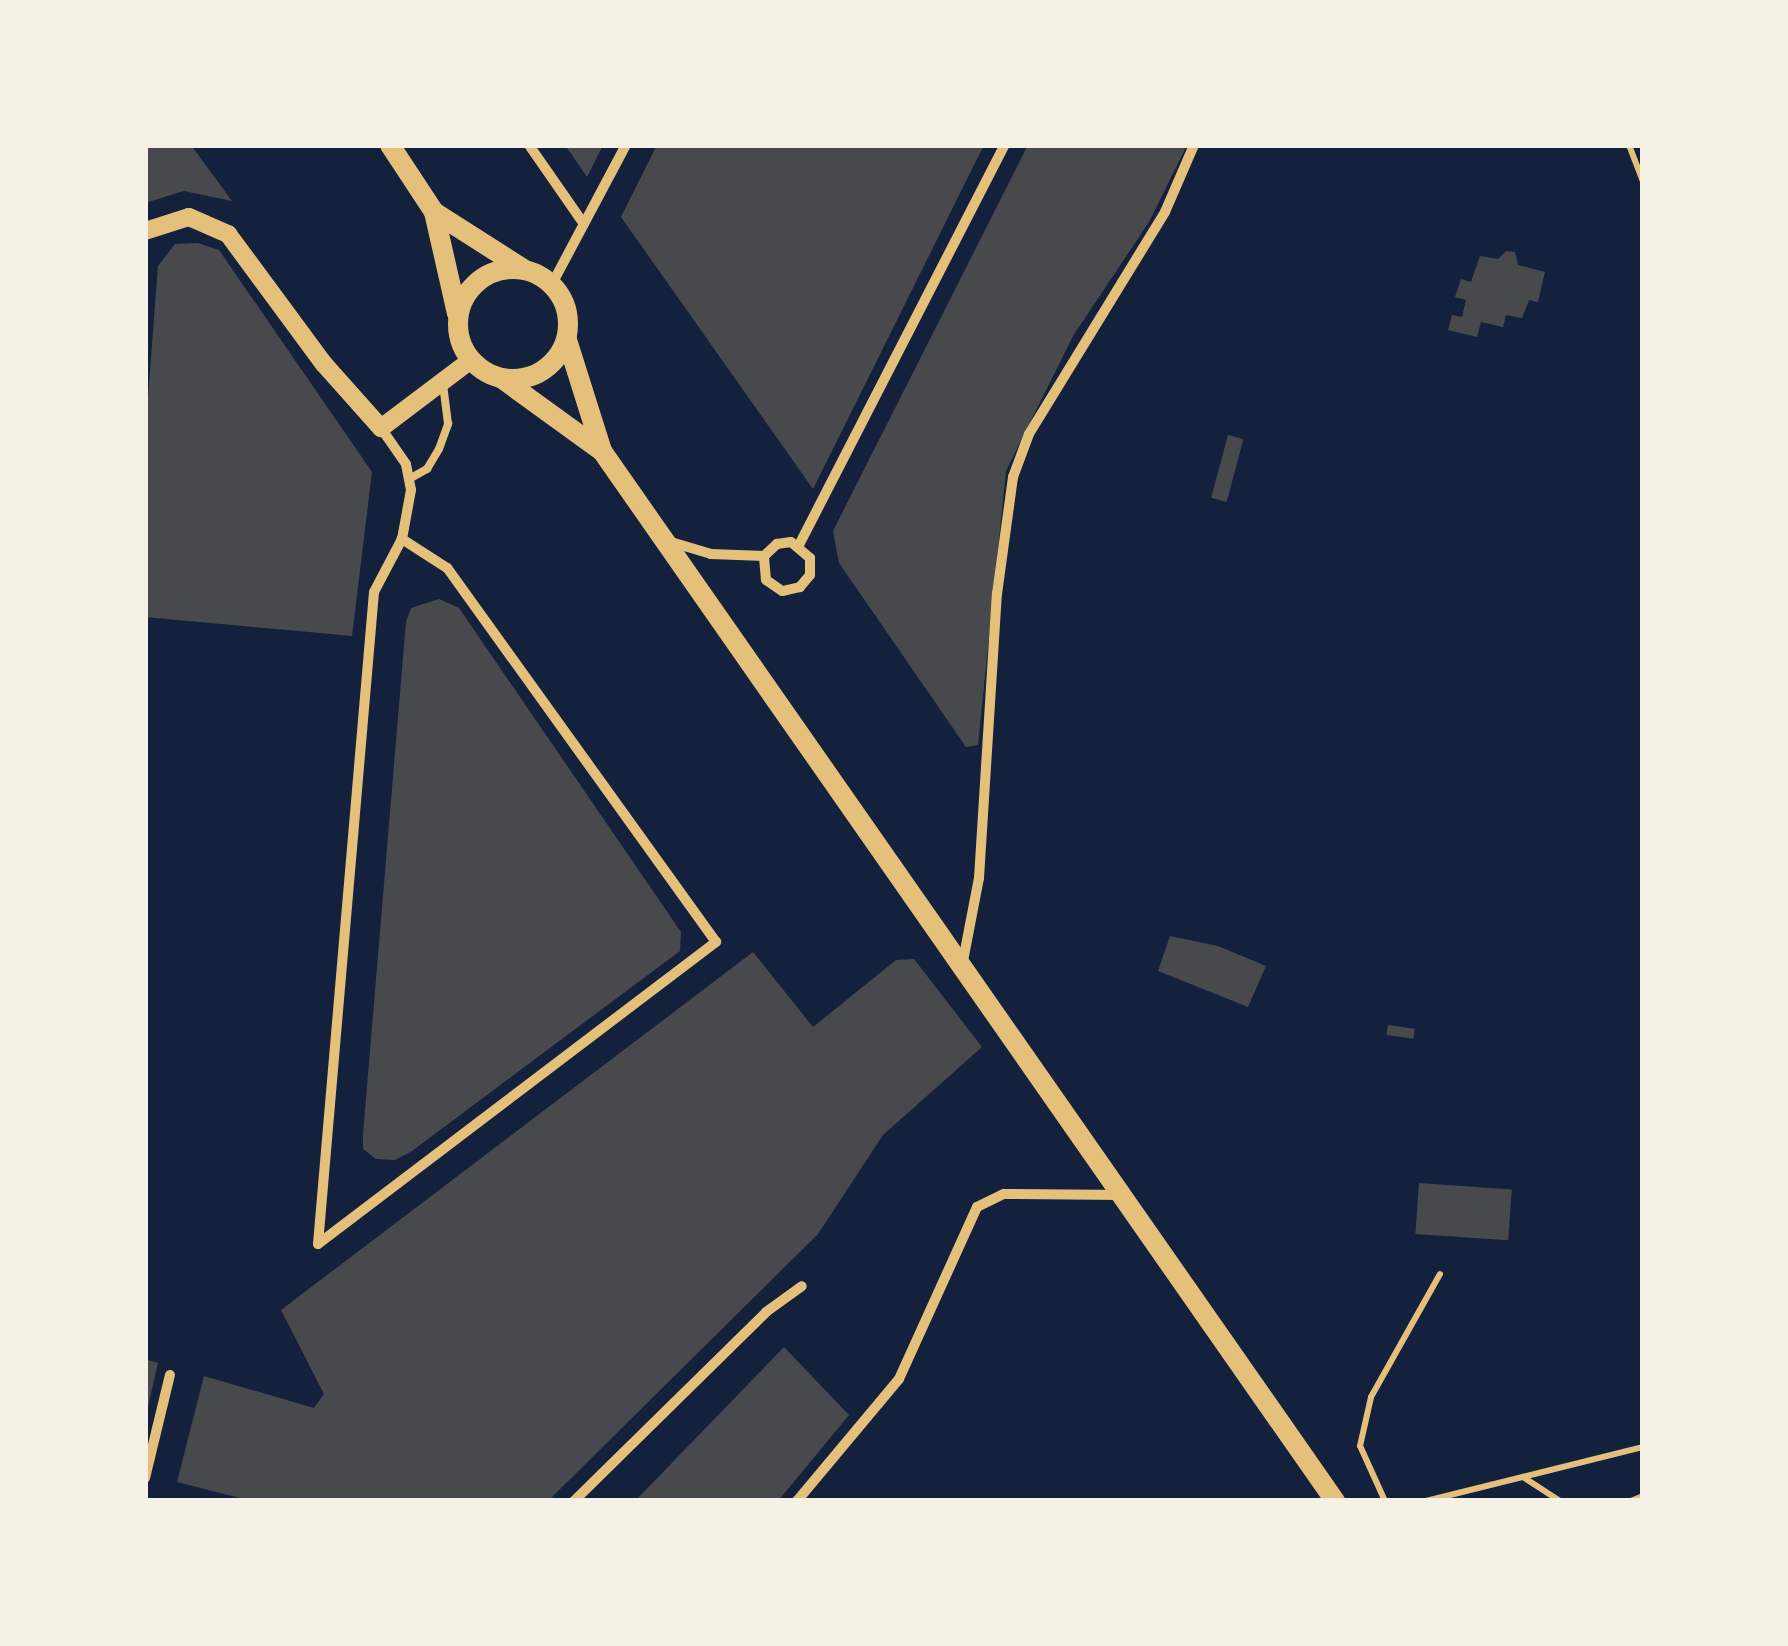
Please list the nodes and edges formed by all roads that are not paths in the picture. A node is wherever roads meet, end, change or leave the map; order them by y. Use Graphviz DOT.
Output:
graph roads {
  1 [pos="390,145"];
  2 [pos="530,145"];
  3 [pos="626,145"];
  4 [pos="1004,145"];
  5 [pos="1194,145"];
  6 [pos="434,212"];
  7 [pos="584,224"];
  8 [pos="145,232"];
  9 [pos="524,270"];
  10 [pos="552,284"];
  11 [pos="458,320"];
  12 [pos="567,340"];
  13 [pos="471,360"];
  14 [pos="501,378"];
  15 [pos="442,381"];
  16 [pos="381,428"];
  17 [pos="602,451"];
  18 [pos="409,479"];
  19 [pos="402,539"];
  20 [pos="670,542"];
  21 [pos="799,546"];
  22 [pos="764,556"];
  23 [pos="963,961"];
  24 [pos="1124,1195"];
  25 [pos="802,1286"];
  26 [pos="170,1375"];
  27 [pos="145,1478"];
  28 [pos="574,1501"];
  29 [pos="796,1501"];
  30 [pos="1335,1501"];
  1 -- 6 [label="main road"];
  2 -- 7 [label="street"];
  3 -- 7 [label="street"];
  4 -- 21 [label="street"];
  5 -- 23 [label="street"];
  6 -- 9 [label="main road"];
  6 -- 11 [label="main road"];
  7 -- 10 [label="street"];
  8 -- 16 [label="street"];
  9 -- 10 [label="main road"];
  9 -- 11 [label="main road"];
  10 -- 12 [label="main road"];
  11 -- 13 [label="main road"];
  12 -- 14 [label="main road"];
  12 -- 17 [label="main road"];
  13 -- 14 [label="main road"];
  13 -- 15 [label="street"];
  14 -- 17 [label="main road"];
  15 -- 16 [label="street"];
  15 -- 18 [label="lane"];
  16 -- 18 [label="street"];
  17 -- 20 [label="main road"];
  18 -- 19 [label="street"];
  19 -- 19 [label="street"];
  20 -- 22 [label="street"];
  20 -- 23 [label="main road"];
  21 -- 22 [label="street"];
  21 -- 22 [label="street"];
  23 -- 24 [label="main road"];
  24 -- 29 [label="street"];
  24 -- 30 [label="main road"];
  25 -- 28 [label="street"];
  26 -- 27 [label="street"];
}
